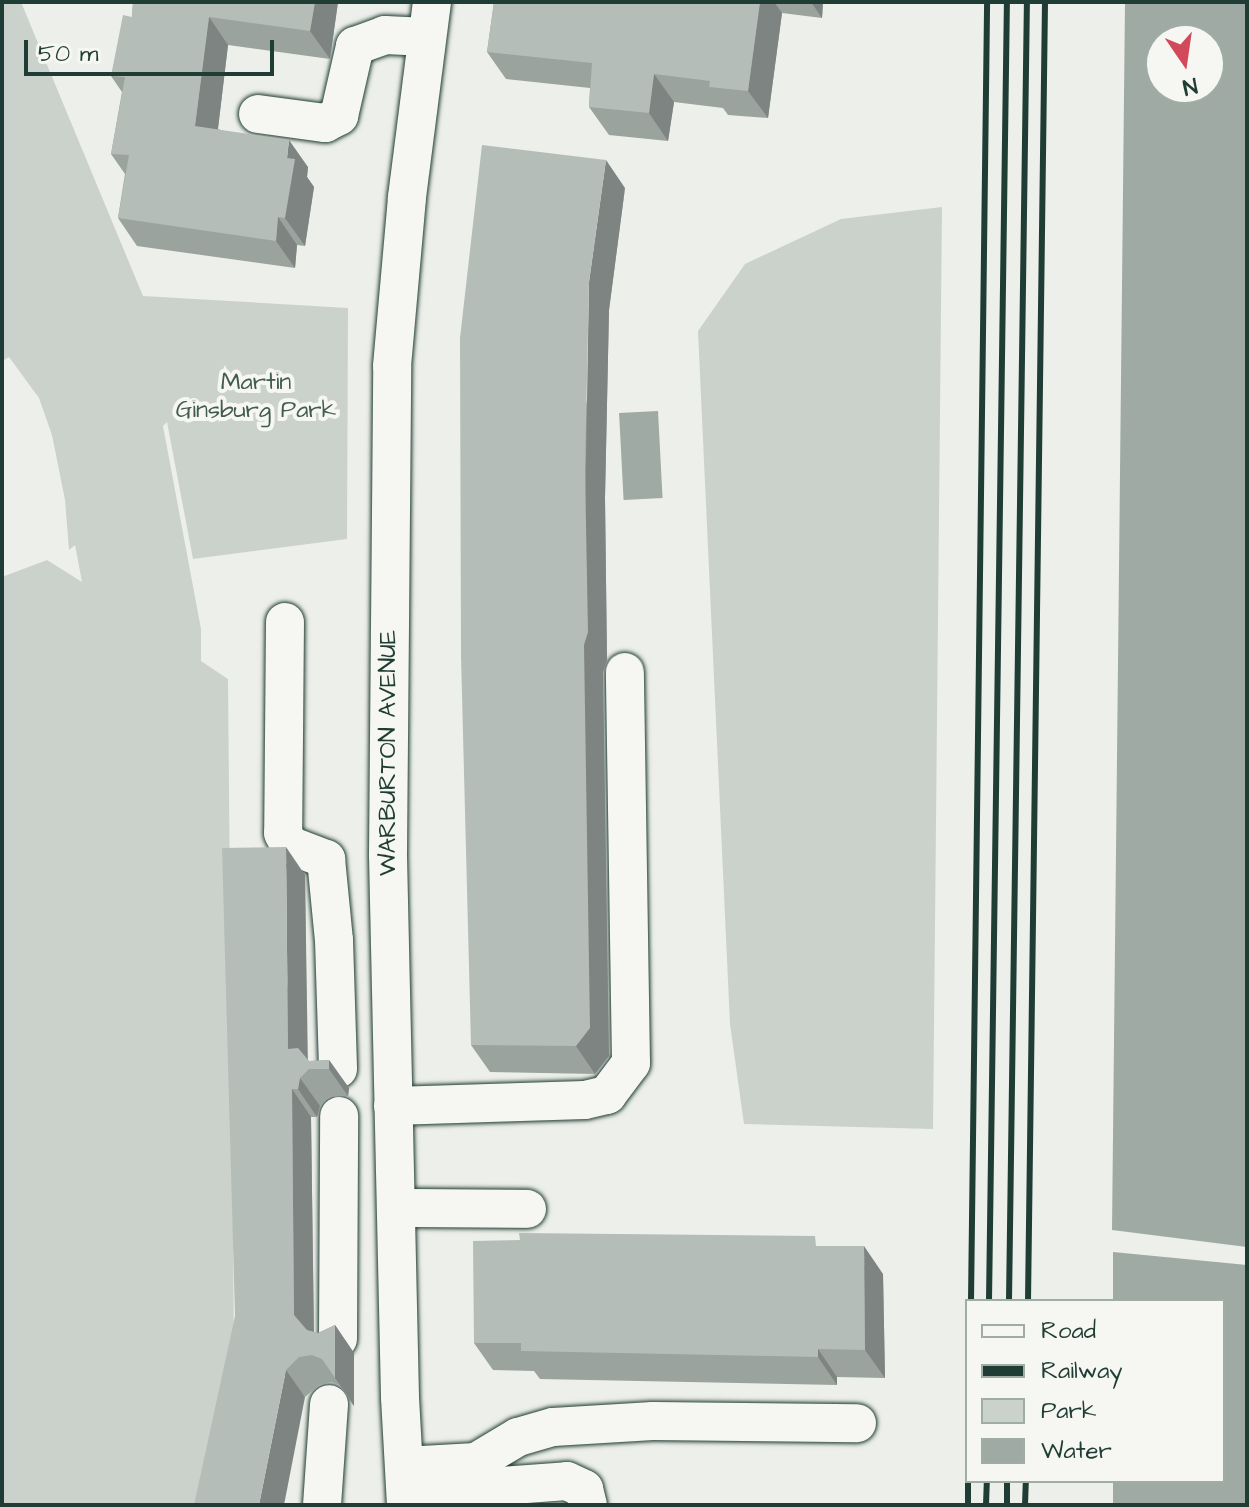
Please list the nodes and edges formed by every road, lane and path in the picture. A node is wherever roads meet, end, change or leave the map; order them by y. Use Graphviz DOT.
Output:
graph roads {
  1 [pos="430,20"];
  2 [pos="258,114"];
  3 [pos="285,622"];
  4 [pos="625,672"];
  5 [pos="338,1069"];
  6 [pos="393,1106"];
  7 [pos="339,1116"];
  8 [pos="396,1208"];
  9 [pos="527,1209"];
  10 [pos="338,1339"];
  11 [pos="329,1404"];
  12 [pos="857,1423"];
  13 [pos="405,1488"];
  14 [pos="322,1505"];
  15 [pos="588,1505"];
  1 -- 2 [label="street"];
  1 -- 6 [label="street, WARBURTON AVENUE"];
  3 -- 5 [label="street"];
  4 -- 6 [label="street"];
  6 -- 8 [label="street, WARBURTON AVENUE"];
  7 -- 10 [label="street"];
  8 -- 9 [label="street"];
  8 -- 13 [label="street, WARBURTON AVENUE"];
  11 -- 14 [label="street"];
  12 -- 13 [label="street"];
  13 -- 15 [label="street"];
}
